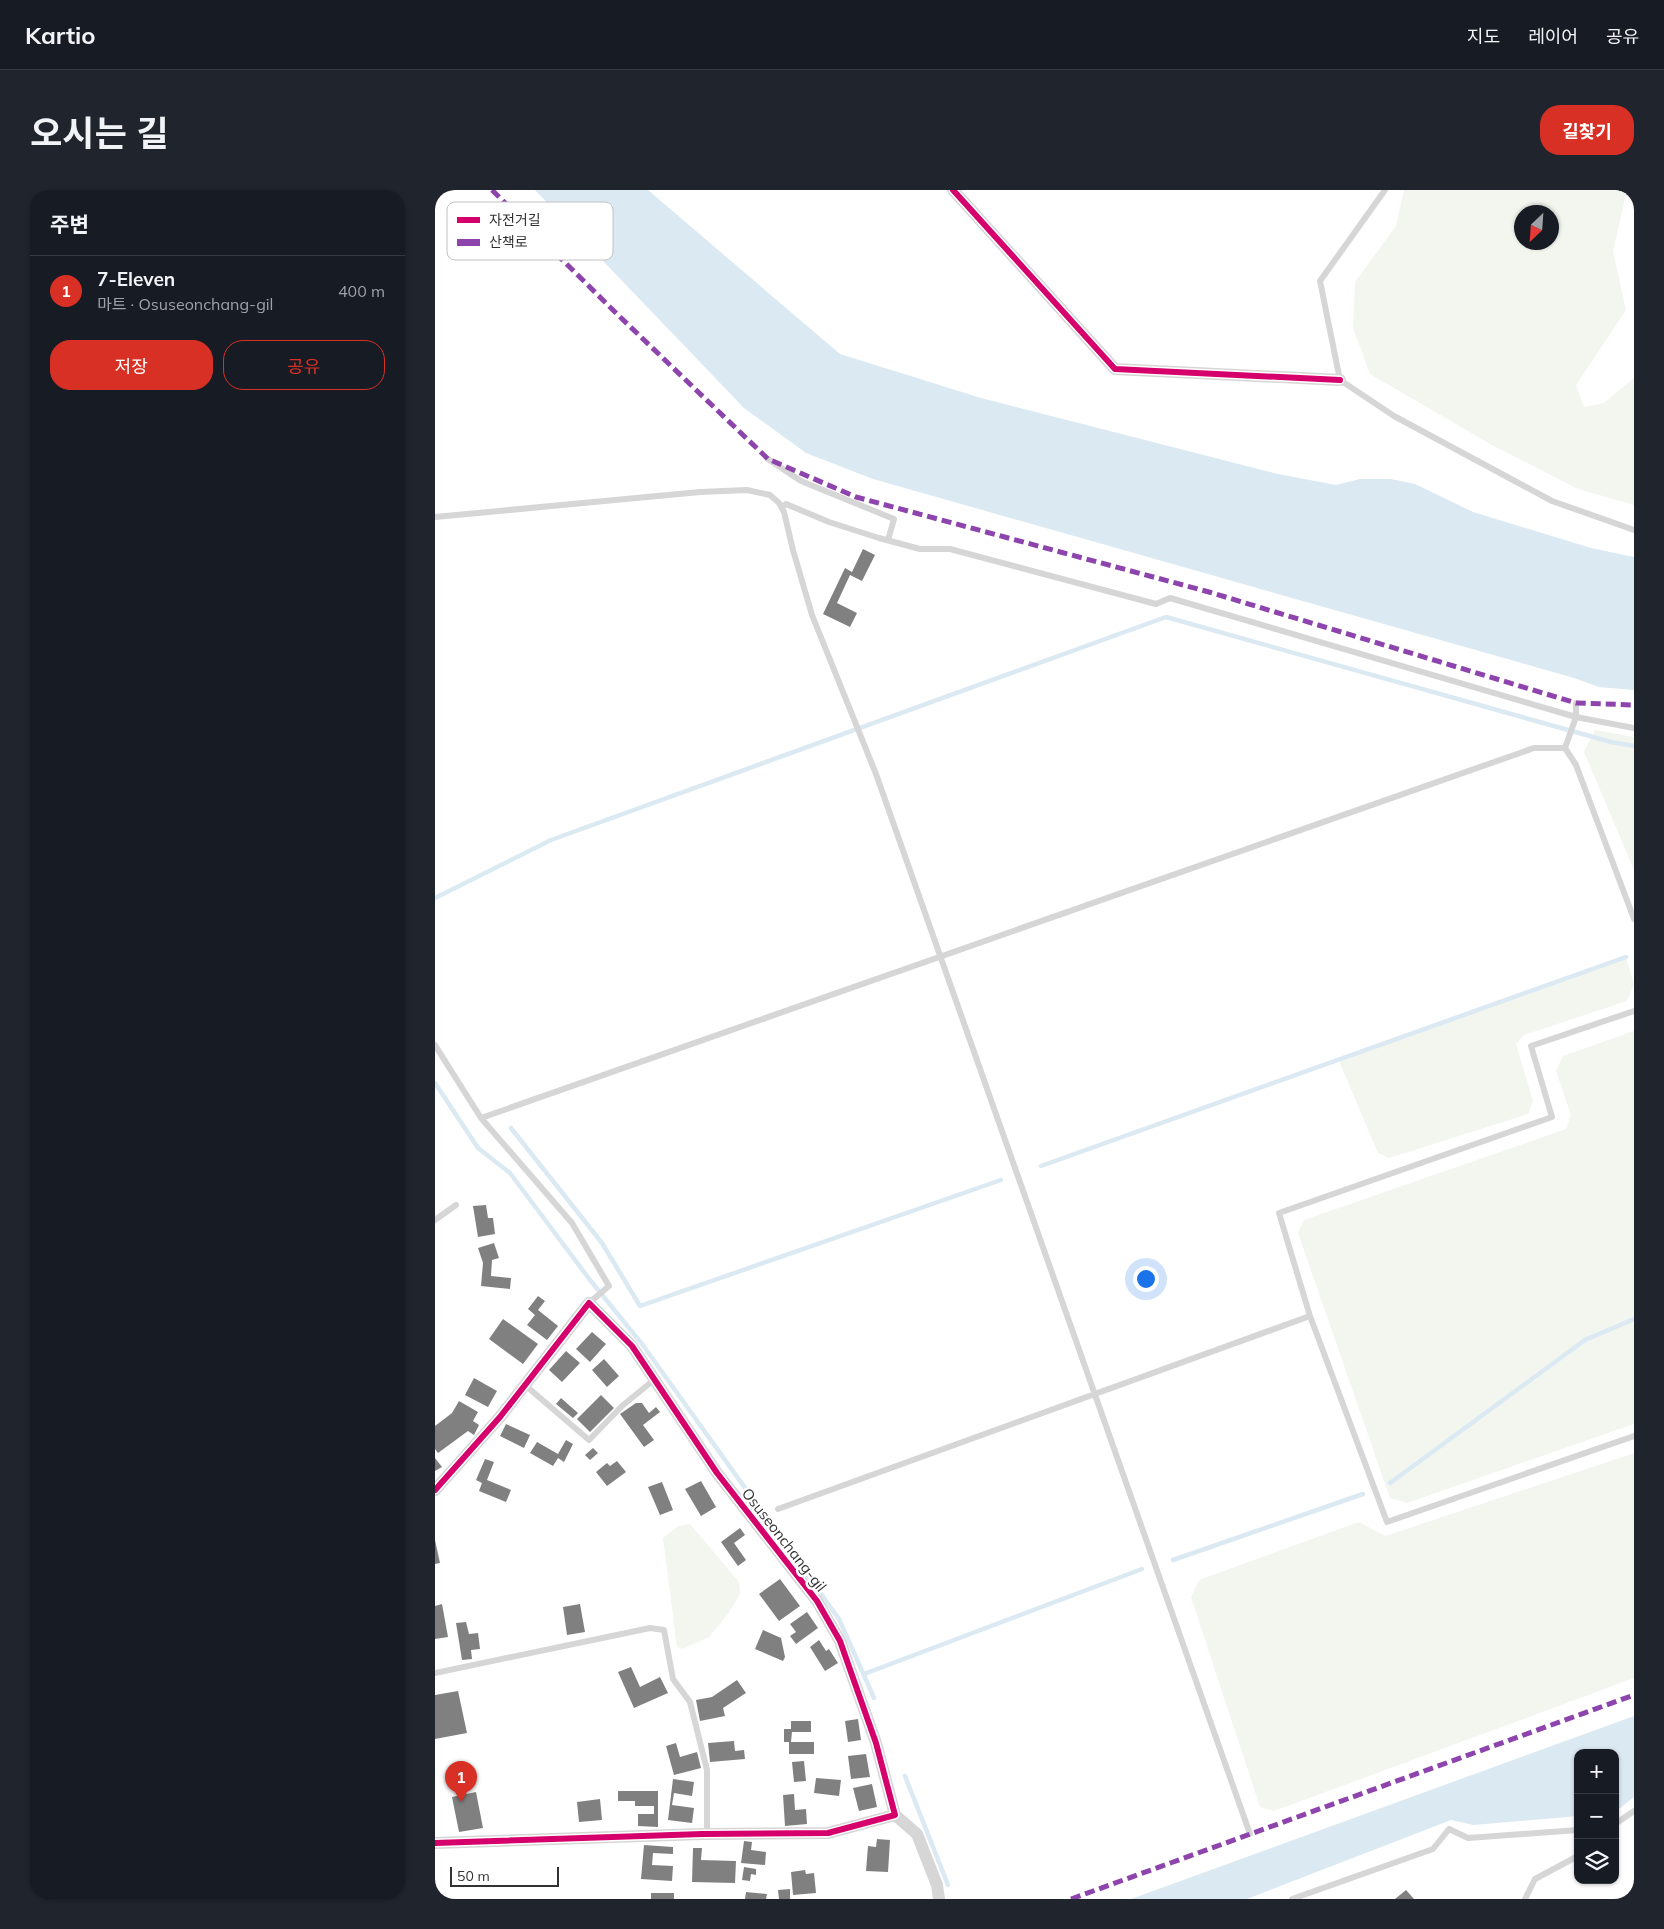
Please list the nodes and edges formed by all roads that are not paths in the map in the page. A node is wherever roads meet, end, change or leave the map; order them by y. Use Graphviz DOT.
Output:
graph roads {
  1 [pos="953,190"];
  2 [pos="1385,190"];
  3 [pos="1340,380"];
  4 [pos="768,459"];
  5 [pos="782,507"];
  6 [pos="435,517"];
  7 [pos="1634,530"];
  8 [pos="888,540"];
  9 [pos="1576,703"];
  10 [pos="1576,717"];
  11 [pos="1634,728"];
  12 [pos="1565,748"];
  13 [pos="1634,918"];
  14 [pos="940,956"];
  15 [pos="1634,1011"];
  16 [pos="435,1045"];
  17 [pos="481,1118"];
  18 [pos="456,1205"];
  19 [pos="435,1220"];
  20 [pos="589,1303"];
  21 [pos="1311,1316"];
  22 [pos="655,1379"];
  23 [pos="525,1385"];
  24 [pos="1095,1394"];
  25 [pos="1634,1436"];
  26 [pos="435,1490"];
  27 [pos="778,1509"];
  28 [pos="435,1673"];
  29 [pos="1634,1811"];
  30 [pos="895,1815"];
  31 [pos="1619,1821"];
  32 [pos="1574,1830"];
  33 [pos="707,1834"];
  34 [pos="1250,1834"];
  35 [pos="435,1843"];
  36 [pos="1574,1858"];
  37 [pos="939,1899"];
  38 [pos="1292,1899"];
  39 [pos="1525,1899"];
  1 -- 3 [label="street"];
  2 -- 3 [label="lane"];
  3 -- 7 [label="lane"];
  4 -- 8 [label="lane"];
  5 -- 6 [label="lane"];
  5 -- 8 [label="lane"];
  5 -- 14 [label="lane"];
  8 -- 10 [label="lane"];
  9 -- 10 [label="lane"];
  10 -- 11 [label="lane"];
  10 -- 12 [label="lane"];
  12 -- 13 [label="lane"];
  12 -- 14 [label="lane"];
  14 -- 17 [label="lane"];
  14 -- 24 [label="lane"];
  15 -- 21 [label="lane"];
  16 -- 17 [label="lane"];
  17 -- 20 [label="lane"];
  18 -- 19 [label="lane"];
  20 -- 22 [label="street, Osuseonchang-gil"];
  20 -- 23 [label="street"];
  21 -- 24 [label="lane"];
  21 -- 25 [label="lane"];
  22 -- 23 [label="lane"];
  22 -- 30 [label="street, Osuseonchang-gil"];
  23 -- 26 [label="street"];
  24 -- 27 [label="lane"];
  24 -- 34 [label="lane"];
  28 -- 33 [label="lane"];
  29 -- 31 [label="lane"];
  30 -- 33 [label="street"];
  30 -- 37 [label="street"];
  32 -- 38 [label="lane"];
  33 -- 35 [label="street"];
  36 -- 39 [label="lane"];
}
